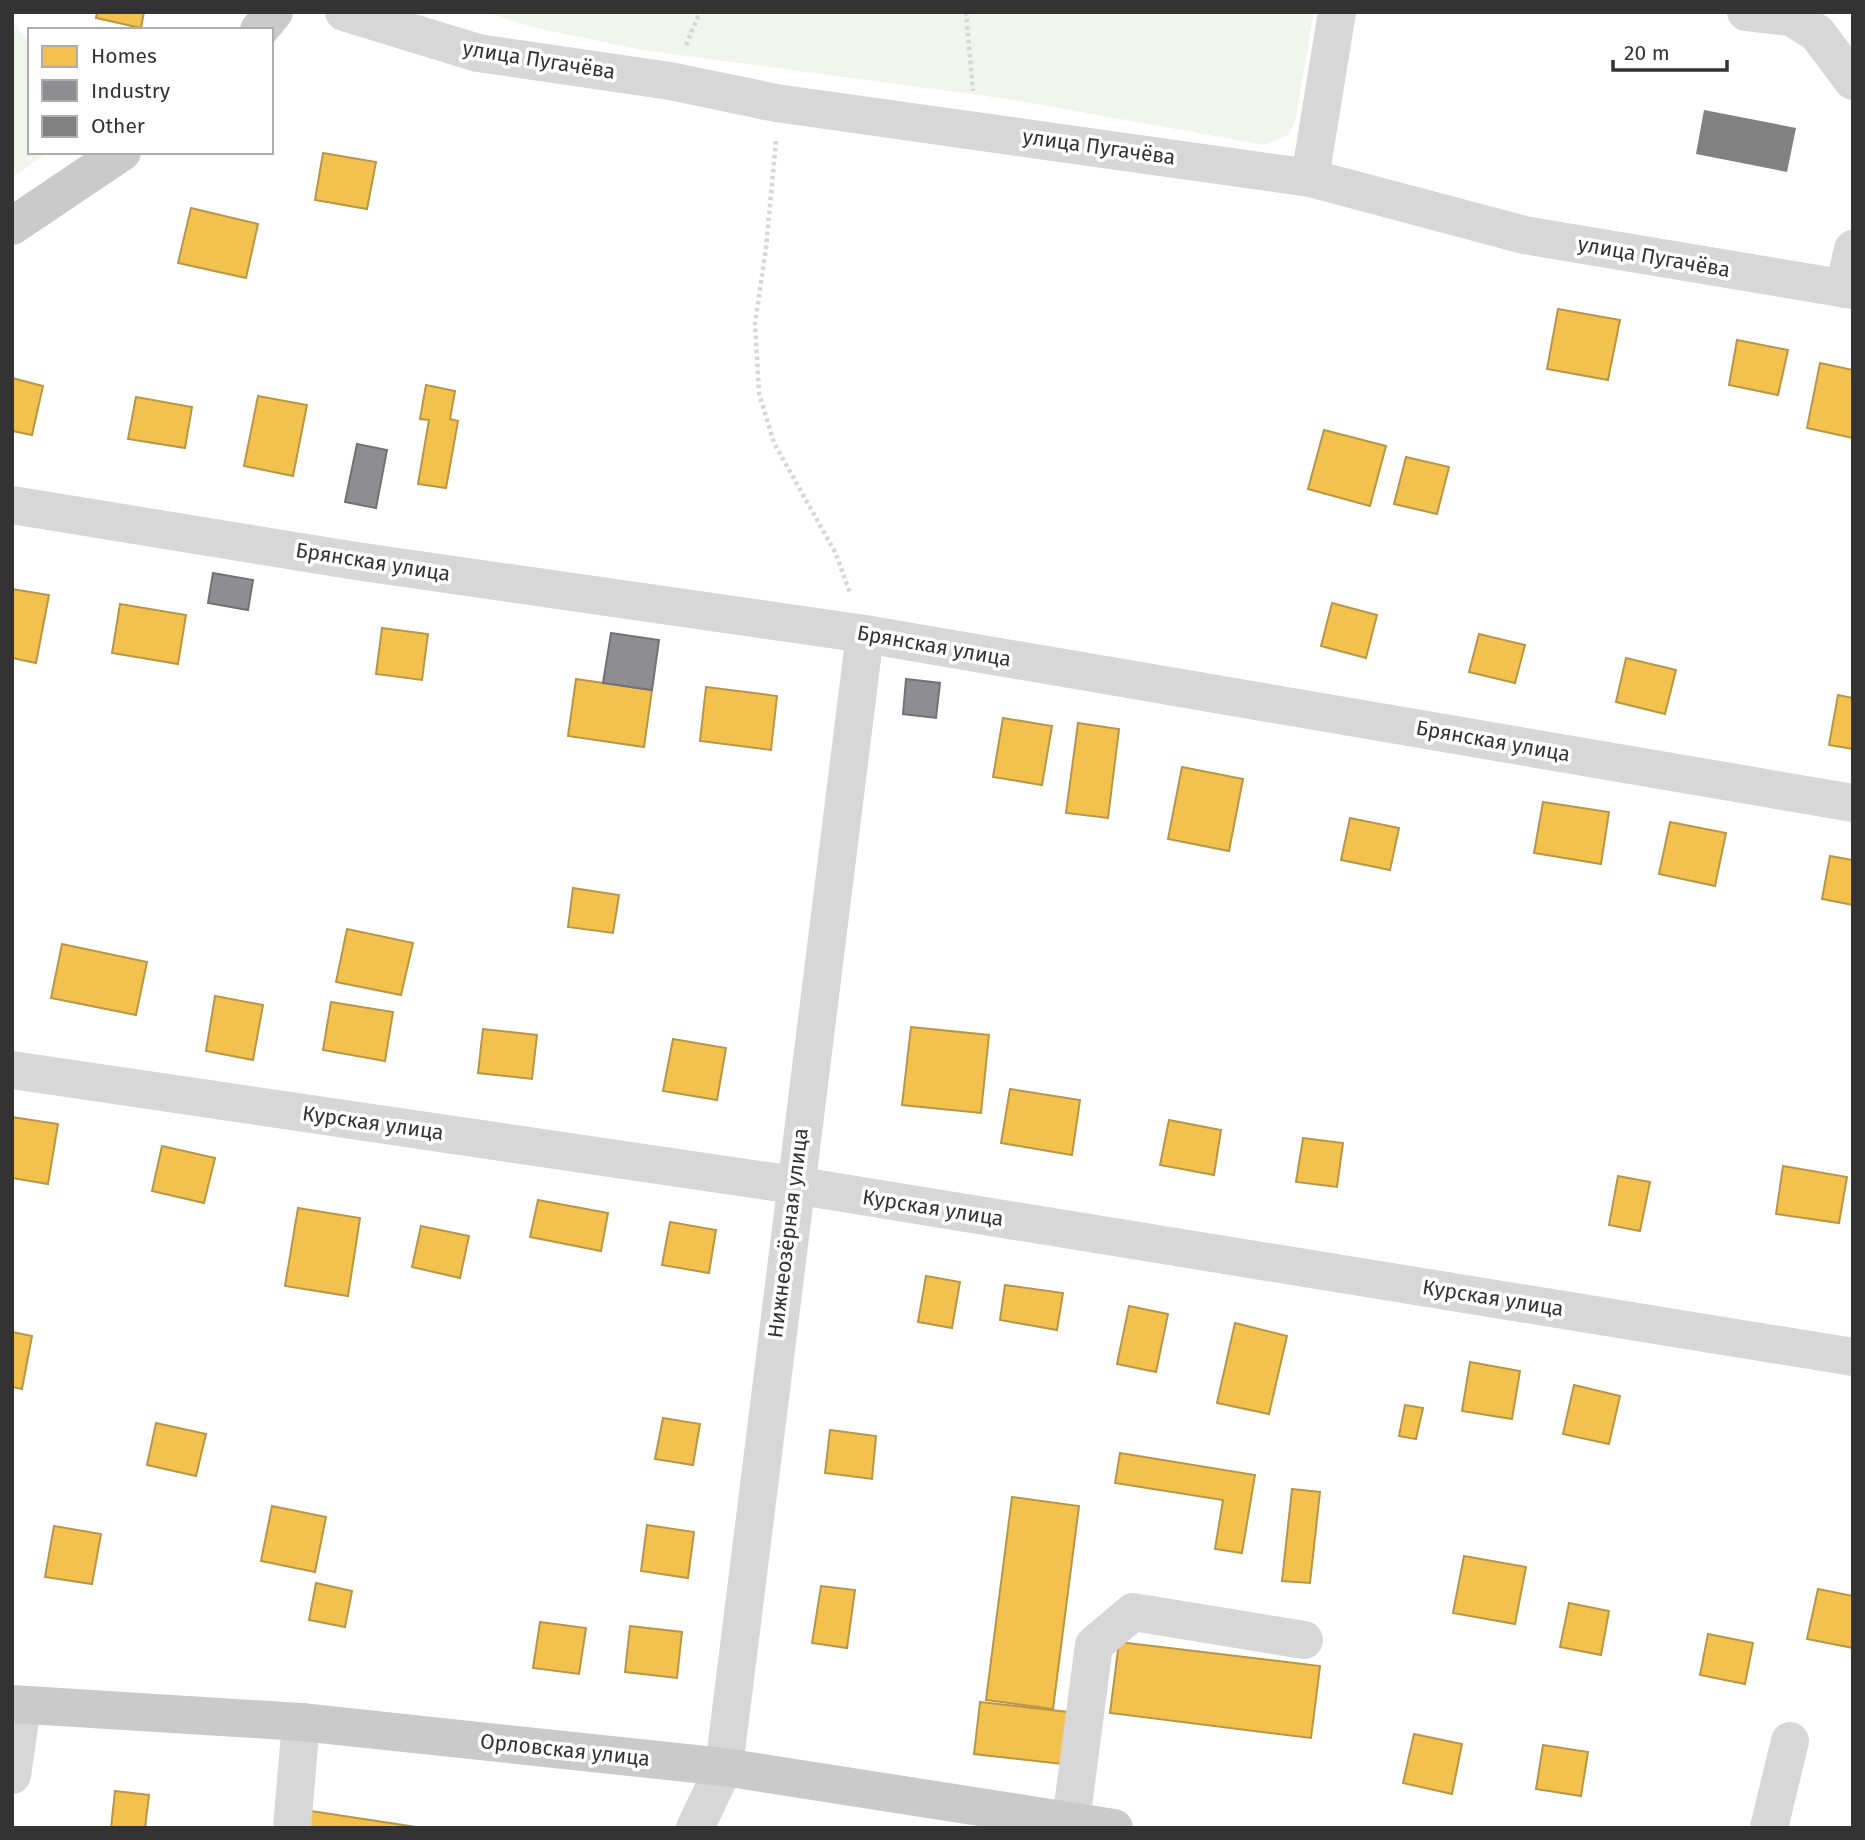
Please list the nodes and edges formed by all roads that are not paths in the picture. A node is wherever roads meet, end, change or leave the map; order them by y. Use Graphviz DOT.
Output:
graph roads {
  1 [pos="274,12"];
  2 [pos="344,12"];
  3 [pos="1337,12"];
  4 [pos="1746,12"];
  5 [pos="261,28"];
  6 [pos="1853,81"];
  7 [pos="119,154"];
  8 [pos="1310,178"];
  9 [pos="12,226"];
  10 [pos="1853,249"];
  11 [pos="1848,289"];
  12 [pos="12,505"];
  13 [pos="865,634"];
  14 [pos="1853,803"];
  15 [pos="12,1070"];
  16 [pos="794,1185"];
  17 [pos="1853,1357"];
  18 [pos="1304,1640"];
  19 [pos="17,1705"];
  20 [pos="301,1722"];
  21 [pos="1790,1741"];
  22 [pos="724,1768"];
  23 [pos="12,1775"];
  24 [pos="1071,1821"];
  25 [pos="292,1828"];
  26 [pos="695,1828"];
  27 [pos="1114,1828"];
  28 [pos="1769,1828"];
  1 -- 5 [label="main road"];
  2 -- 8 [label="street, улица Пугачёва"];
  3 -- 8 [label="street"];
  4 -- 6 [label="street"];
  7 -- 9 [label="main road"];
  8 -- 11 [label="street, улица Пугачёва"];
  10 -- 11 [label="street"];
  12 -- 13 [label="street, Брянская улица"];
  13 -- 14 [label="street, Брянская улица"];
  13 -- 16 [label="street, Нижнеозёрная улица"];
  15 -- 16 [label="street, Курская улица"];
  16 -- 17 [label="street, Курская улица"];
  16 -- 22 [label="street, Нижнеозёрная улица"];
  18 -- 24 [label="street"];
  19 -- 20 [label="main road, Орловская улица"];
  19 -- 23 [label="street"];
  20 -- 22 [label="main road, Орловская улица"];
  20 -- 25 [label="street"];
  21 -- 28 [label="street"];
  22 -- 24 [label="main road, Орловская улица"];
  22 -- 26 [label="street, Нижнеозёрная улица"];
  24 -- 27 [label="main road, Орловская улица"];
}
